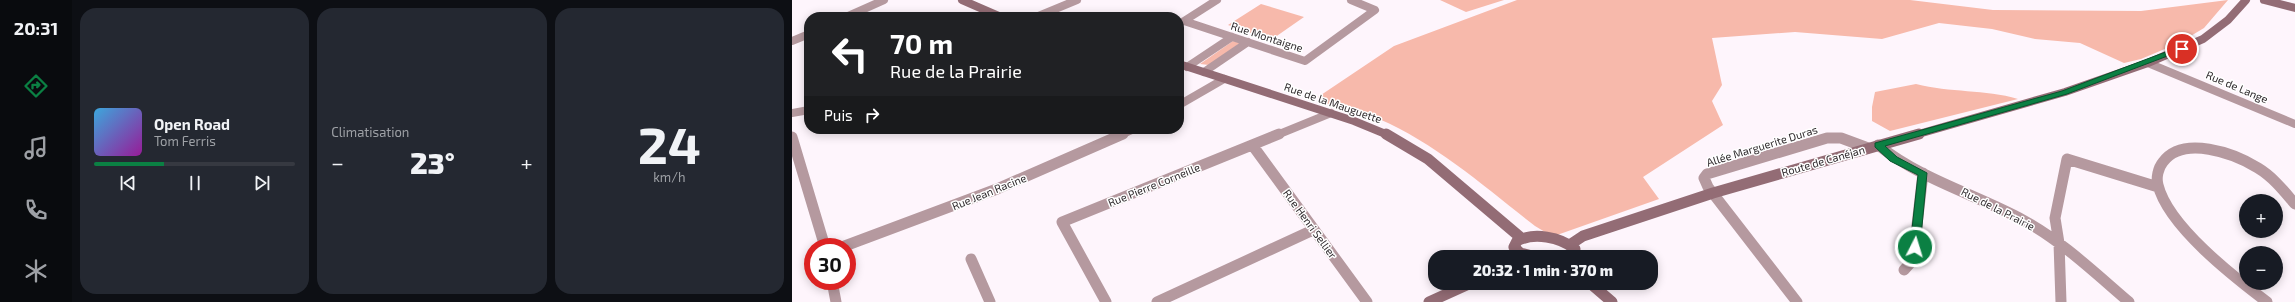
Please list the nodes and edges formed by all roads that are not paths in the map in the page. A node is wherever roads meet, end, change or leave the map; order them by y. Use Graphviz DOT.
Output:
graph roads {
  1 [pos="884,0"];
  2 [pos="962,0"];
  3 [pos="1077,0"];
  4 [pos="1217,0"];
  5 [pos="1351,0"];
  6 [pos="2246,0"];
  7 [pos="2264,0"];
  8 [pos="2295,8"];
  9 [pos="857,12"];
  10 [pos="990,12"];
  11 [pos="1048,12"];
  12 [pos="804,36"];
  13 [pos="1232,37"];
  14 [pos="792,42"];
  15 [pos="1248,42"];
  16 [pos="2148,62"];
  17 [pos="1184,64"];
  18 [pos="1184,65"];
  19 [pos="1204,72"];
  20 [pos="1224,79"];
  21 [pos="1184,102"];
  22 [pos="804,111"];
  23 [pos="1331,113"];
  24 [pos="792,114"];
  25 [pos="2295,124"];
  26 [pos="1123,134"];
  27 [pos="792,137"];
  28 [pos="1253,146"];
  29 [pos="1873,147"];
  30 [pos="1923,173"];
  31 [pos="2158,187"];
  32 [pos="1713,193"];
  33 [pos="2295,204"];
  34 [pos="1314,230"];
  35 [pos="1520,237"];
  36 [pos="822,238"];
  37 [pos="856,242"];
  38 [pos="2059,243"];
  39 [pos="1571,244"];
  40 [pos="1515,250"];
  41 [pos="1575,250"];
  42 [pos="971,259"];
  43 [pos="1904,270"];
  44 [pos="834,290"];
  45 [pos="1456,290"];
  46 [pos="1598,290"];
  47 [pos="836,302"];
  48 [pos="990,302"];
  49 [pos="1106,302"];
  50 [pos="1157,302"];
  51 [pos="1367,302"];
  52 [pos="1429,302"];
  53 [pos="1612,302"];
  54 [pos="1796,302"];
  55 [pos="2062,302"];
  56 [pos="2129,302"];
  57 [pos="2267,302"];
  1 -- 9 [label="street"];
  2 -- 10 [label="street"];
  3 -- 11 [label="street"];
  4 -- 13 [label="street, Rue Montaigne"];
  5 -- 15 [label="street, Rue Montaigne"];
  6 -- 16 [label="street, Route de Canéjan"];
  7 -- 8 [label="street"];
  12 -- 14 [label="street"];
  13 -- 15 [label="street, Rue Montaigne"];
  13 -- 17 [label="street"];
  15 -- 19 [label="street"];
  16 -- 25 [label="street, Rue de Lange"];
  16 -- 29 [label="street, Route de Canéjan"];
  18 -- 19 [label="street, Rue de la Mauguette"];
  19 -- 20 [label="street, Rue de la Mauguette"];
  20 -- 21 [label="street"];
  20 -- 23 [label="street, Rue de la Mauguette"];
  22 -- 24 [label="street"];
  23 -- 28 [label="street, Rue Pierre Corneille"];
  23 -- 35 [label="street, Rue de la Mauguette"];
  26 -- 37 [label="street, Rue Jean Racine"];
  27 -- 36 [label="street"];
  28 -- 34 [label="street, Rue Henri Sellier"];
  28 -- 49 [label="street, Rue Pierre Corneille"];
  29 -- 30 [label="street, Rue de la Prairie"];
  29 -- 32 [label="street, Route de Canéjan"];
  29 -- 32 [label="street, Allée Marguerite Duras"];
  30 -- 38 [label="street, Rue de la Prairie"];
  30 -- 43 [label="street"];
  31 -- 33 [label="street"];
  31 -- 38 [label="street"];
  31 -- 57 [label="street"];
  32 -- 39 [label="street, Route de Canéjan"];
  32 -- 54 [label="street"];
  34 -- 50 [label="street"];
  34 -- 51 [label="street, Rue Henri Sellier"];
  35 -- 39 [label="street"];
  35 -- 40 [label="street"];
  38 -- 55 [label="street"];
  38 -- 56 [label="street, Rue de la Prairie"];
  39 -- 41 [label="street"];
  42 -- 48 [label="street"];
  44 -- 47 [label="street"];
  45 -- 52 [label="street"];
  46 -- 53 [label="street"];
}
